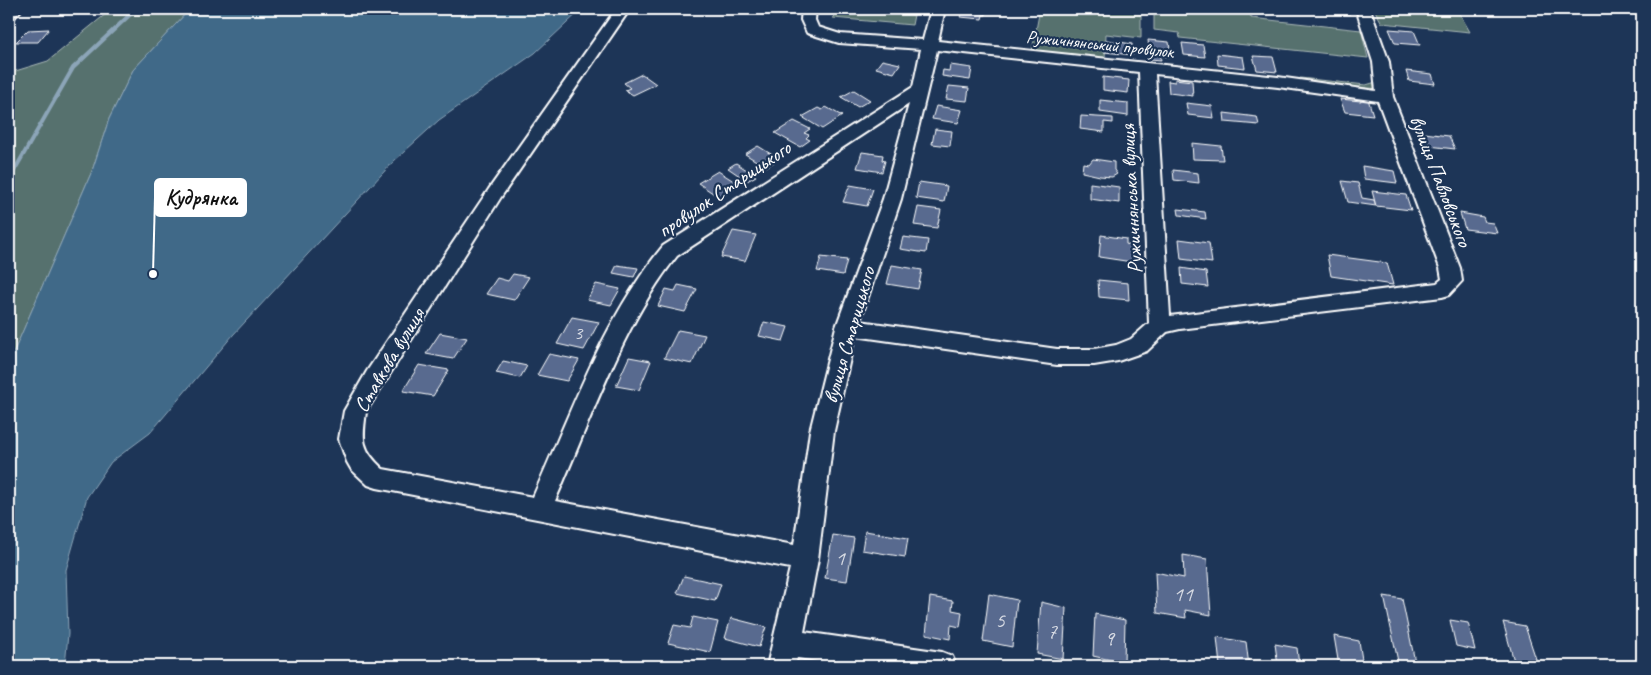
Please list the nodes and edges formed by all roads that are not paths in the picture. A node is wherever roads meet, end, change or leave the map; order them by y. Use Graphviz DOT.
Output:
graph roads {
  1 [pos="15,9"];
  2 [pos="623,9"];
  3 [pos="809,9"];
  4 [pos="938,9"];
  5 [pos="1363,9"];
  6 [pos="9,15"];
  7 [pos="930,45"];
  8 [pos="1147,69"];
  9 [pos="1385,97"];
  10 [pos="911,100"];
  11 [pos="1160,326"];
  12 [pos="847,327"];
  13 [pos="540,508"];
  14 [pos="805,559"];
  15 [pos="784,655"];
  16 [pos="942,666"];
  1 -- 6 [label="street"];
  2 -- 13 [label="street, Ставкова вулиця"];
  3 -- 7 [label="street, Ружичнянський провулок"];
  4 -- 7 [label="street, вулиця Старицького"];
  5 -- 9 [label="street, вулиця Павловського"];
  7 -- 8 [label="street, Ружичнянський провулок"];
  7 -- 10 [label="street, вулиця Старицького"];
  8 -- 9 [label="street, Ружичнянський провулок"];
  8 -- 11 [label="street, Ружичнянська вулиця"];
  9 -- 11 [label="street, вулиця Павловського"];
  10 -- 12 [label="street, вулиця Старицького"];
  10 -- 13 [label="street, провулок Старицького"];
  11 -- 12 [label="street"];
  12 -- 14 [label="street, вулиця Старицького"];
  13 -- 14 [label="street, Ставкова вулиця"];
  14 -- 15 [label="street, вулиця Старицького"];
  15 -- 16 [label="street"];
}
